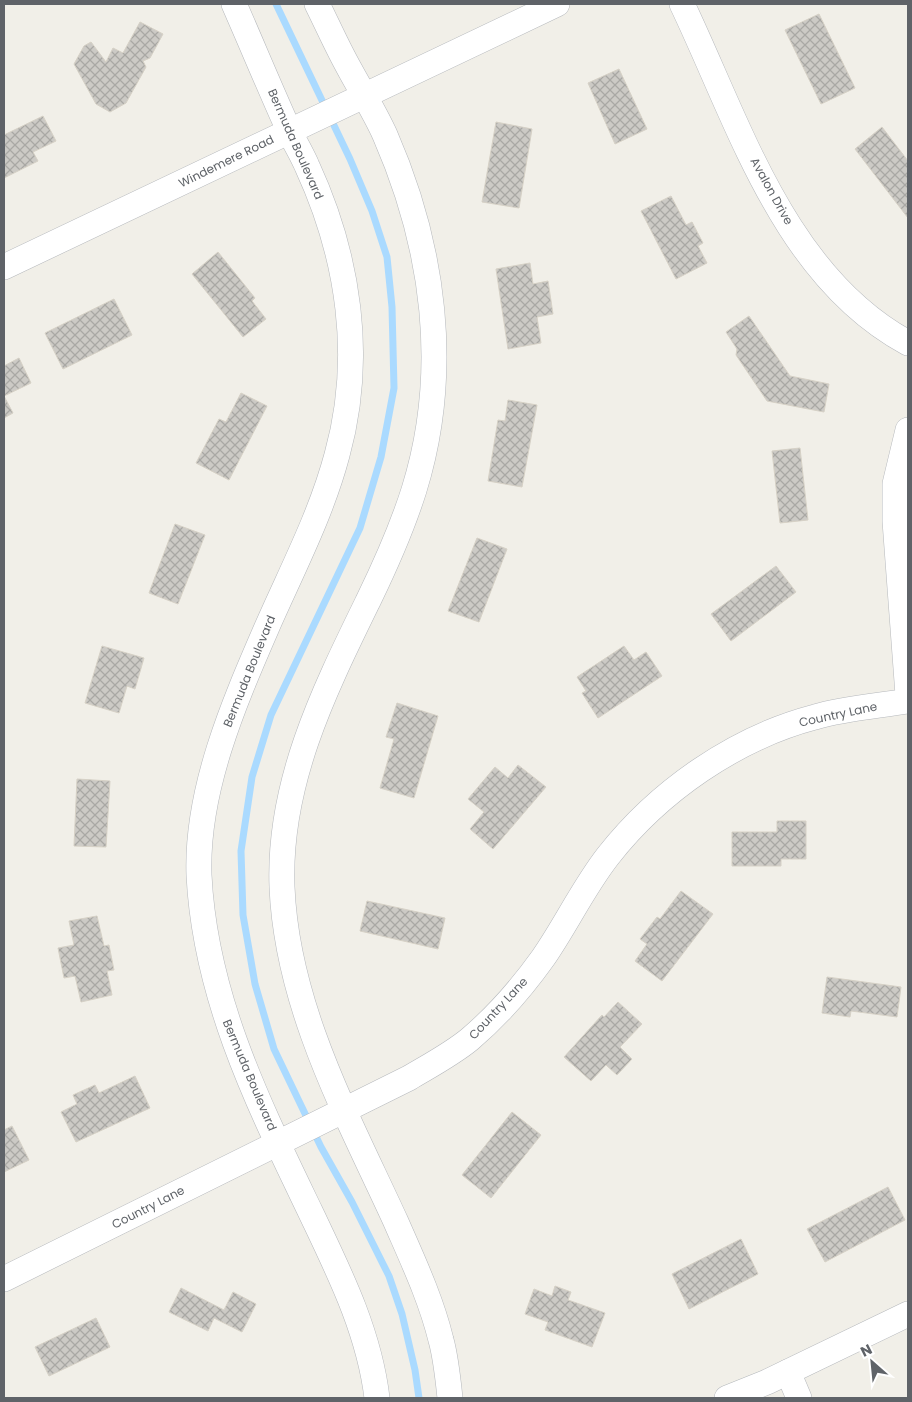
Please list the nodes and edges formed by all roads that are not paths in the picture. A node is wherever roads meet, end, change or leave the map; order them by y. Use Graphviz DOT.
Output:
graph roads {
  1 [pos="234,4"];
  2 [pos="317,4"];
  3 [pos="557,4"];
  4 [pos="682,4"];
  5 [pos="365,94"];
  6 [pos="289,131"];
  7 [pos="4,267"];
  8 [pos="908,343"];
  9 [pos="908,430"];
  10 [pos="908,695"];
  11 [pos="908,701"];
  12 [pos="335,1115"];
  13 [pos="288,1137"];
  14 [pos="4,1279"];
  15 [pos="908,1314"];
  16 [pos="788,1372"];
  17 [pos="378,1398"];
  18 [pos="450,1398"];
  19 [pos="727,1398"];
  20 [pos="799,1398"];
  1 -- 6 [label="street, Bermuda Boulevard"];
  2 -- 5 [label="street"];
  3 -- 5 [label="street, Windemere Road"];
  4 -- 8 [label="street, Avalon Drive"];
  5 -- 6 [label="street, Windemere Road"];
  5 -- 12 [label="street"];
  6 -- 7 [label="street, Windemere Road"];
  6 -- 13 [label="street, Bermuda Boulevard"];
  9 -- 10 [label="street"];
  11 -- 12 [label="street, Country Lane"];
  12 -- 13 [label="street, Country Lane"];
  12 -- 18 [label="street"];
  13 -- 14 [label="street, Country Lane"];
  13 -- 17 [label="street, Bermuda Boulevard"];
  15 -- 16 [label="street"];
  16 -- 19 [label="street"];
  16 -- 20 [label="street"];
}
